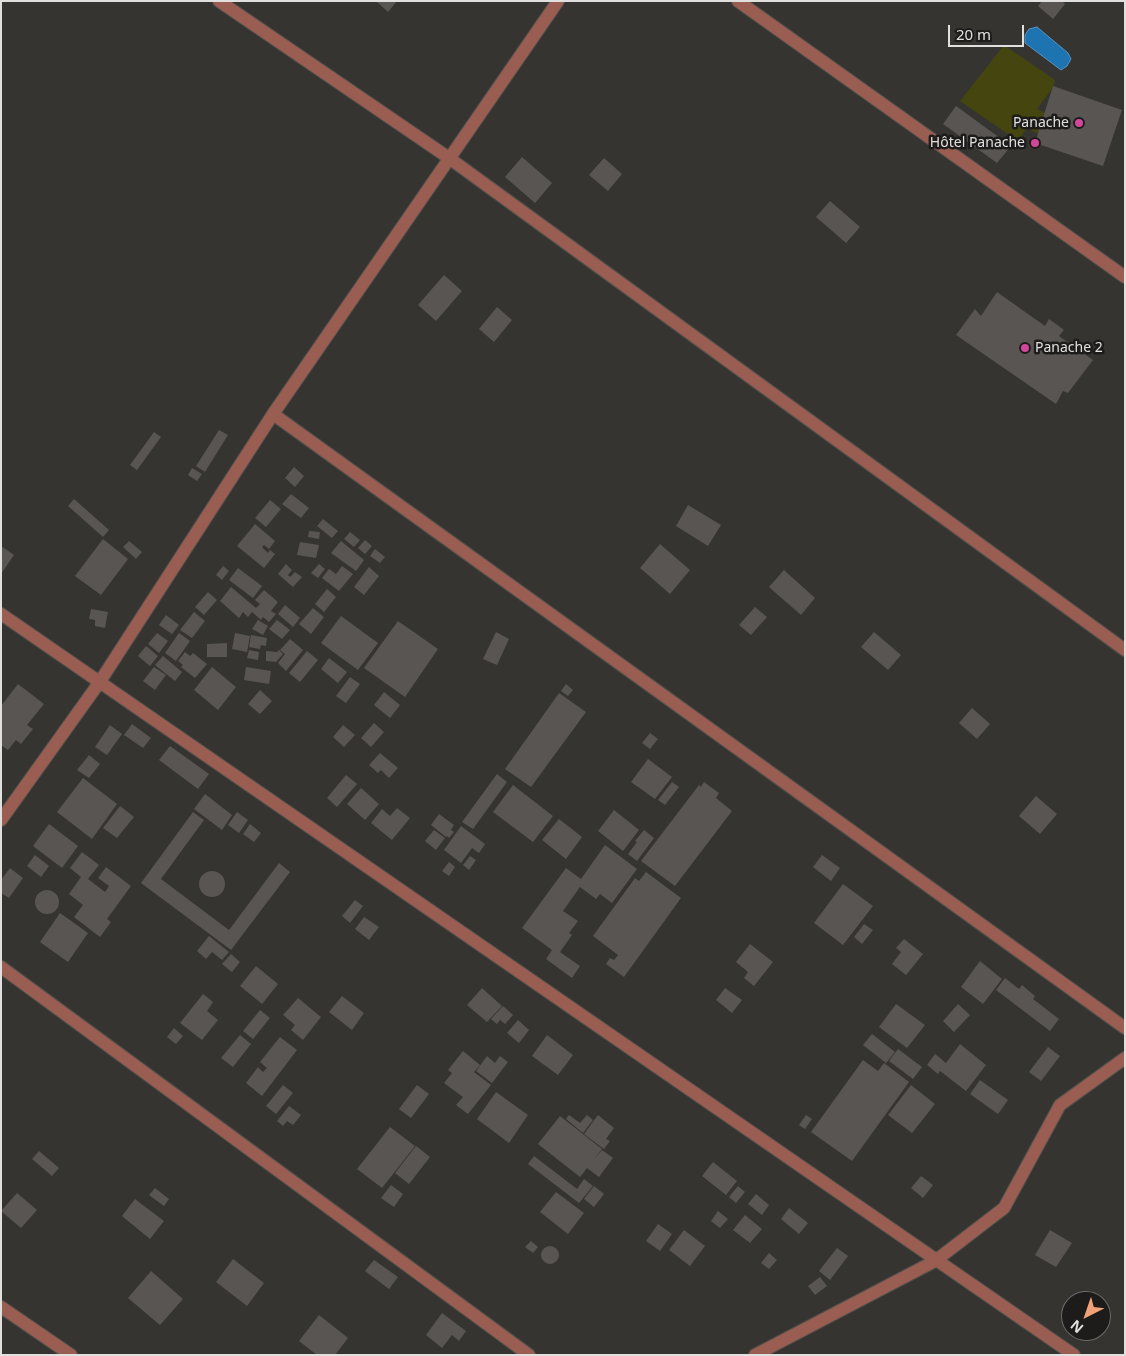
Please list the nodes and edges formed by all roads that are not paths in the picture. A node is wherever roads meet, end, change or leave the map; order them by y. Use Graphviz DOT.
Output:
graph roads {
  1 [pos="219,1"];
  2 [pos="558,1"];
  3 [pos="738,1"];
  4 [pos="450,158"];
  5 [pos="1125,277"];
  6 [pos="273,414"];
  7 [pos="1,614"];
  8 [pos="1125,650"];
  9 [pos="99,683"];
  10 [pos="1,820"];
  11 [pos="1,967"];
  12 [pos="1125,1028"];
  13 [pos="1125,1058"];
  14 [pos="935,1260"];
  15 [pos="1,1308"];
  16 [pos="71,1355"];
  17 [pos="529,1355"];
  18 [pos="755,1355"];
  19 [pos="1074,1355"];
  1 -- 4 [label="street"];
  2 -- 4 [label="street"];
  3 -- 5 [label="street"];
  4 -- 6 [label="street"];
  4 -- 8 [label="street"];
  6 -- 9 [label="street"];
  6 -- 12 [label="street"];
  7 -- 9 [label="street"];
  9 -- 10 [label="street"];
  9 -- 14 [label="street"];
  11 -- 17 [label="street"];
  13 -- 14 [label="street"];
  14 -- 18 [label="street"];
  14 -- 19 [label="street"];
  15 -- 16 [label="street"];
}
